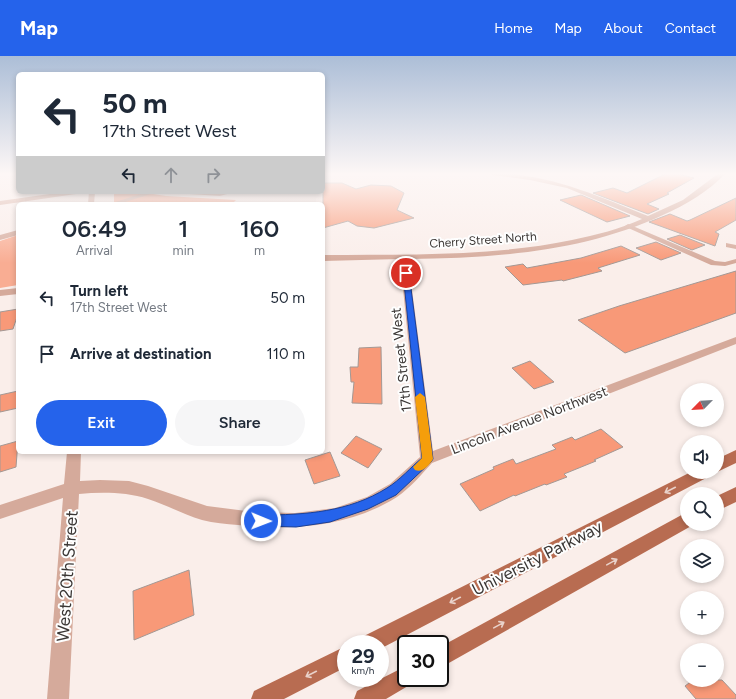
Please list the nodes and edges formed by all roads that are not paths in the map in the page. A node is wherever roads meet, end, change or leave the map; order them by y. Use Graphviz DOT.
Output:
graph roads {
  1 [pos="607,203"];
  2 [pos="682,203"];
  3 [pos="648,220"];
  4 [pos="628,226"];
  5 [pos="16,233"];
  6 [pos="0,238"];
  7 [pos="325,258"];
  8 [pos="404,258"];
  9 [pos="736,261"];
  10 [pos="16,291"];
  11 [pos="0,293"];
  12 [pos="736,340"];
  13 [pos="74,454"];
  14 [pos="736,456"];
  15 [pos="427,459"];
  16 [pos="724,462"];
  17 [pos="691,479"];
  18 [pos="72,489"];
  19 [pos="736,494"];
  20 [pos="724,500"];
  21 [pos="0,512"];
  22 [pos="680,524"];
  23 [pos="387,635"];
  24 [pos="449,653"];
  25 [pos="337,661"];
  26 [pos="397,681"];
  27 [pos="58,699"];
  28 [pos="262,699"];
  29 [pos="365,699"];
  1 -- 3 [label="street"];
  2 -- 3 [label="street, Cherry Street North"];
  3 -- 4 [label="street, Cherry Street North"];
  4 -- 8 [label="street, Cherry Street North"];
  4 -- 9 [label="lane"];
  5 -- 6 [label="street"];
  7 -- 8 [label="street, Cherry Street North"];
  8 -- 15 [label="street, 17th Street West"];
  10 -- 11 [label="street"];
  12 -- 15 [label="street, Lincoln Avenue Northwest"];
  13 -- 18 [label="street, West 20th Street"];
  14 -- 16 [label="main road"];
  15 -- 18 [label="street, Lincoln Avenue Northwest"];
  17 -- 23 [label="main road, University Parkway, one-way"];
  18 -- 21 [label="street, Lincoln Avenue Northwest"];
  18 -- 27 [label="street, West 20th Street"];
  19 -- 20 [label="main road"];
  24 -- 22 [label="main road, one-way"];
  25 -- 28 [label="main road, one-way"];
  26 -- 29 [label="main road"];
}
